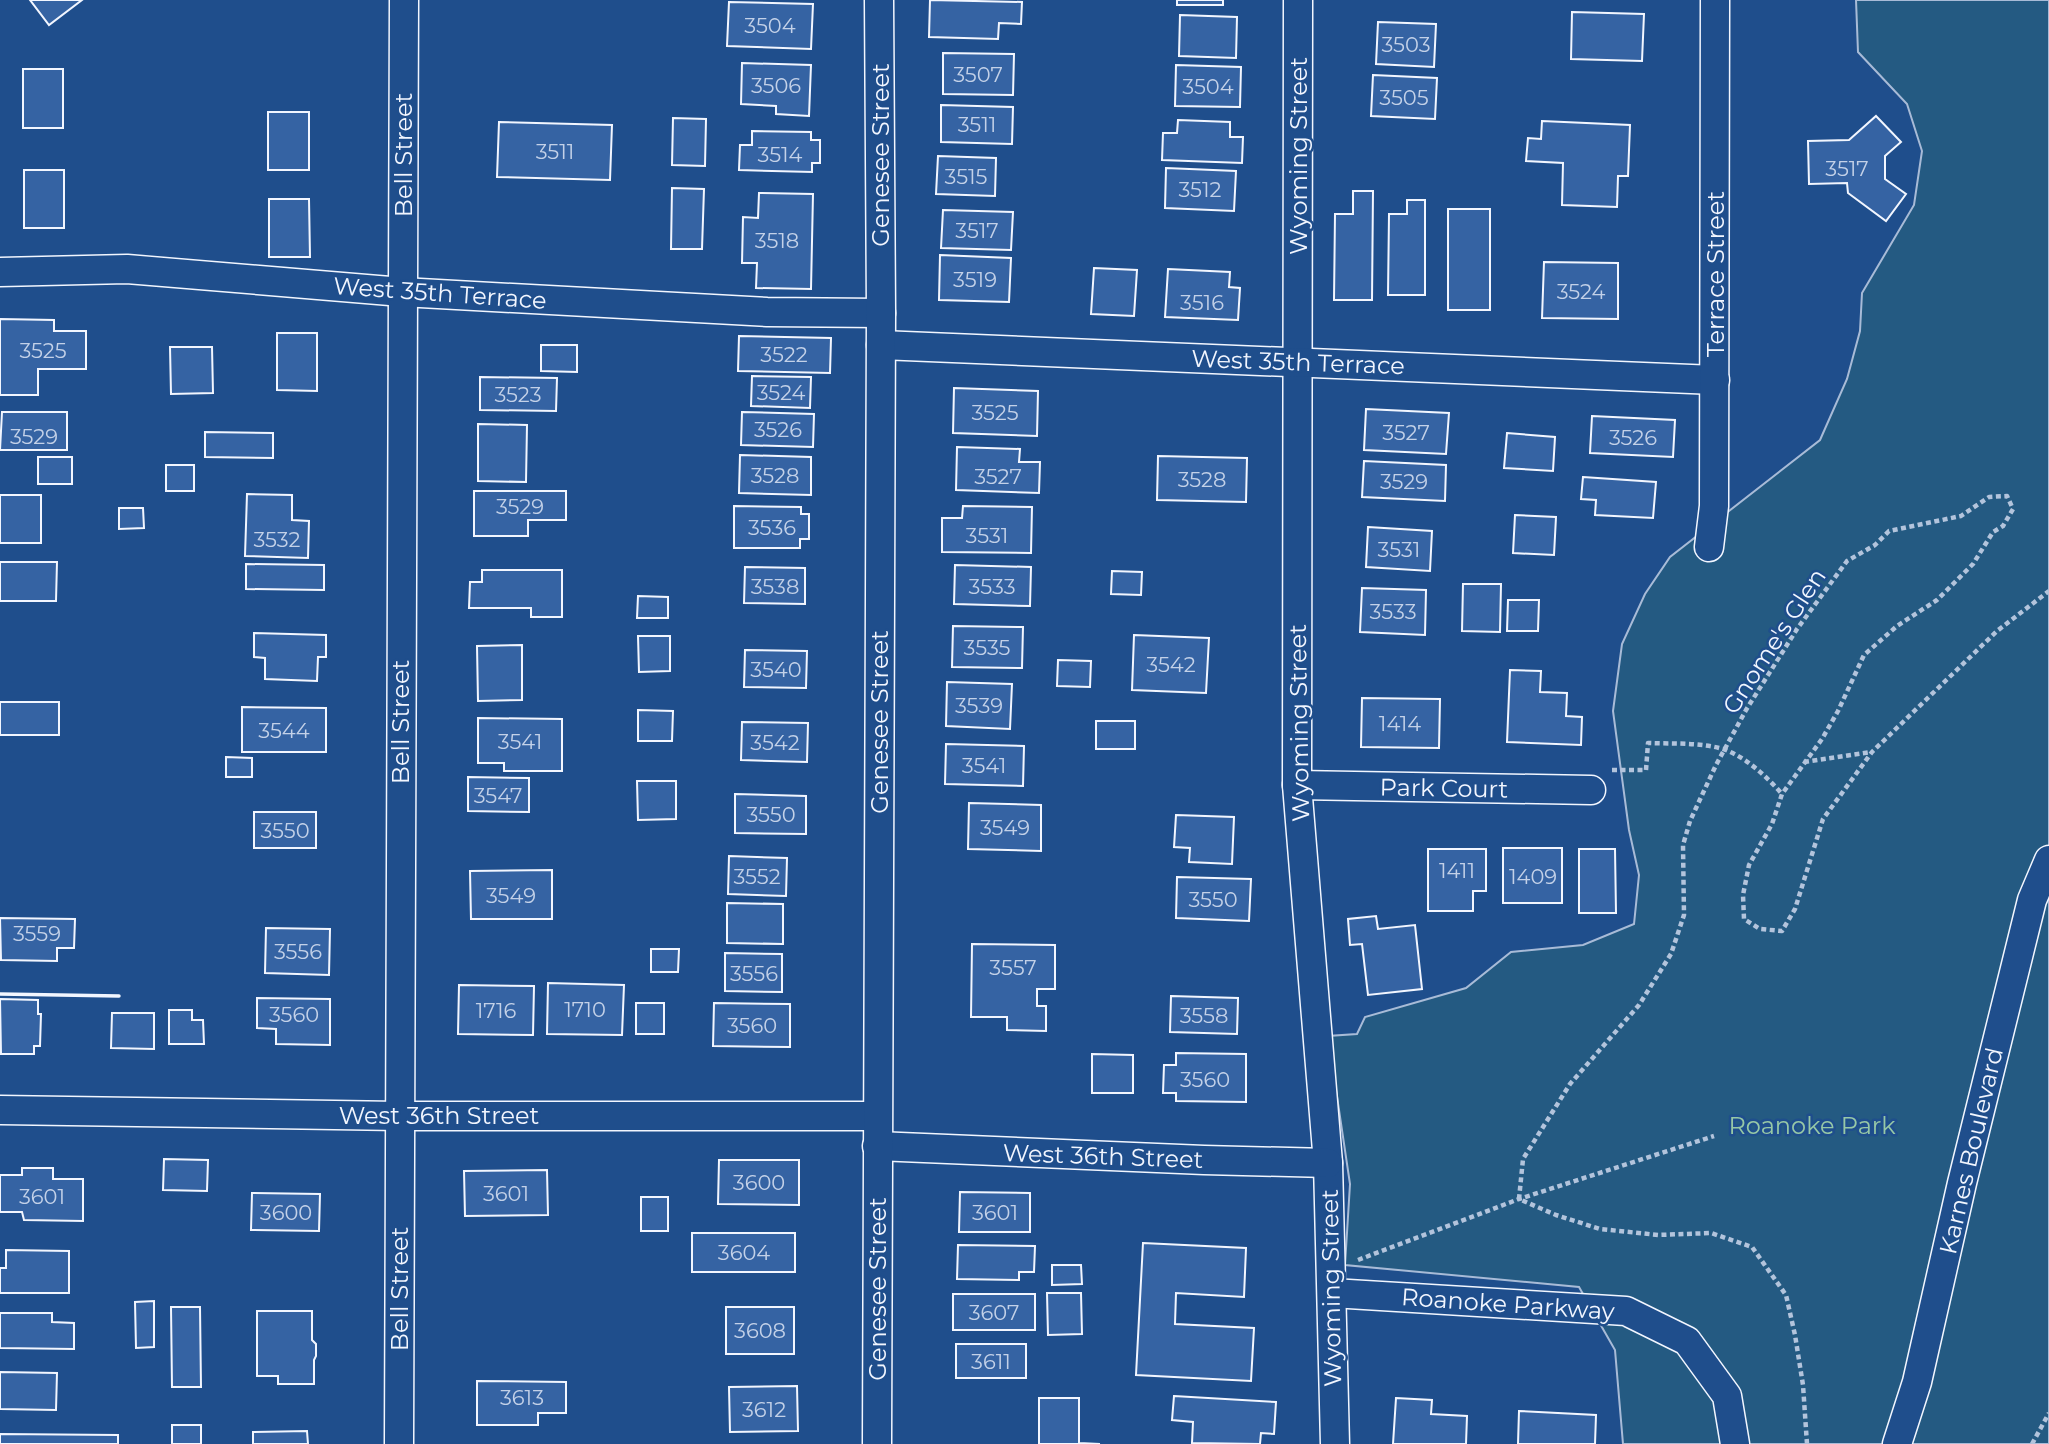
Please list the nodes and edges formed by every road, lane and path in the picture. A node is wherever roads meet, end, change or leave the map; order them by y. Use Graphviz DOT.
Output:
graph roads {
  1 [pos="404,0"];
  2 [pos="879,0"];
  3 [pos="1298,0"];
  4 [pos="1715,0"];
  5 [pos="0,272"];
  6 [pos="402,292"];
  7 [pos="881,313"];
  8 [pos="880,345"];
  9 [pos="1298,362"];
  10 [pos="1715,380"];
  11 [pos="1709,547"];
  12 [pos="2049,591"];
  13 [pos="1726,750"];
  14 [pos="1872,752"];
  15 [pos="1803,762"];
  16 [pos="1595,780"];
  17 [pos="1297,785"];
  18 [pos="1782,794"];
  19 [pos="2049,860"];
  20 [pos="0,1110"];
  21 [pos="398,1116"];
  22 [pos="877,1116"];
  23 [pos="1714,1136"];
  24 [pos="877,1146"];
  25 [pos="1328,1163"];
  26 [pos="1519,1199"];
  27 [pos="1331,1282"];
  28 [pos="2049,1413"];
  29 [pos="398,1444"];
  30 [pos="877,1444"];
  31 [pos="1335,1444"];
  32 [pos="1735,1444"];
  33 [pos="1807,1444"];
  34 [pos="1897,1444"];
  35 [pos="2032,1444"];
  1 -- 6 [label="street, Bell Street"];
  2 -- 7 [label="street, Genesee Street"];
  3 -- 9 [label="street, Wyoming Street"];
  4 -- 10 [label="street, Terrace Street"];
  5 -- 6 [label="street, West 35th Terrace"];
  6 -- 7 [label="street, West 35th Terrace"];
  6 -- 21 [label="street, Bell Street"];
  7 -- 8 [label="street, Genesee Street"];
  8 -- 9 [label="street, West 35th Terrace"];
  8 -- 22 [label="street, Genesee Street"];
  9 -- 10 [label="street, West 35th Terrace"];
  9 -- 17 [label="street, Wyoming Street"];
  10 -- 11 [label="street, Terrace Street"];
  12 -- 14 [label="path, Gnome's Glen"];
  13 -- 15 [label="path, Gnome's Glen"];
  13 -- 16 [label="path"];
  13 -- 18 [label="path"];
  13 -- 26 [label="path, Gnome's Glen"];
  14 -- 15 [label="path"];
  14 -- 18 [label="path, Gnome's Glen"];
  15 -- 18 [label="path, Gnome's Glen"];
  16 -- 17 [label="street, Park Court"];
  17 -- 25 [label="street, Wyoming Street"];
  19 -- 34 [label="street, Karnes Boulevard"];
  20 -- 21 [label="street, West 36th Street"];
  21 -- 22 [label="street, West 36th Street"];
  21 -- 29 [label="street, Bell Street"];
  22 -- 24 [label="street, Genesee Street"];
  23 -- 26 [label="path"];
  24 -- 25 [label="street, West 36th Street"];
  24 -- 30 [label="street, Genesee Street"];
  25 -- 27 [label="street, Wyoming Street"];
  26 -- 27 [label="path"];
  26 -- 33 [label="path"];
  27 -- 31 [label="street, Wyoming Street"];
  27 -- 32 [label="street, Roanoke Parkway"];
  28 -- 35 [label="path"];
}
